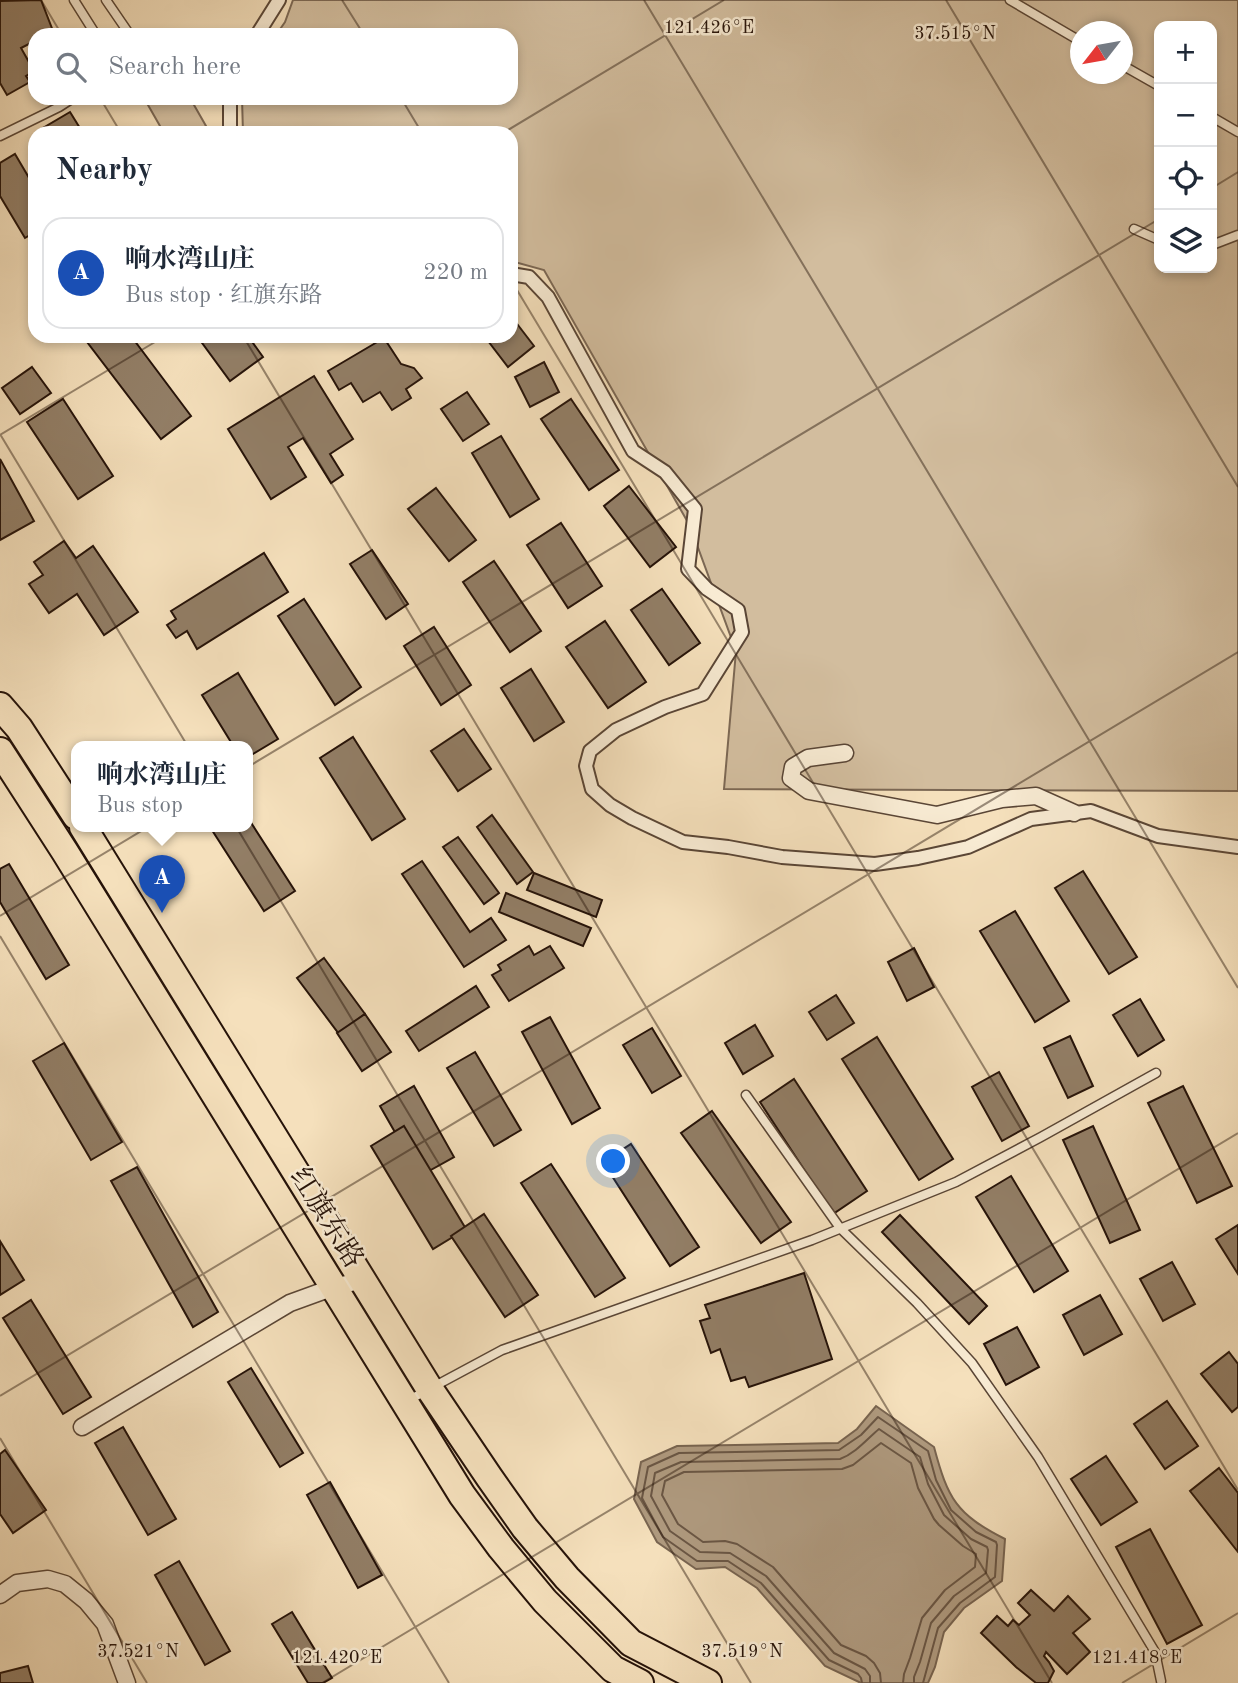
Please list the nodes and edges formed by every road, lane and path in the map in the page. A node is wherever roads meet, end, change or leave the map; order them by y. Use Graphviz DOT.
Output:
graph roads {
  1 [pos="74,0"];
  2 [pos="106,0"];
  3 [pos="279,0"];
  4 [pos="1010,0"];
  5 [pos="92,28"];
  6 [pos="125,28"];
  7 [pos="261,28"];
  8 [pos="1070,35"];
  9 [pos="1133,71"];
  10 [pos="1155,84"];
  11 [pos="62,105"];
  12 [pos="230,105"];
  13 [pos="1217,120"];
  14 [pos="230,126"];
  15 [pos="1238,132"];
  16 [pos="0,136"];
  17 [pos="1134,229"];
  18 [pos="1238,236"];
  19 [pos="1154,238"];
  20 [pos="1217,243"];
  21 [pos="518,275"];
  22 [pos="0,706"];
  23 [pos="0,751"];
  24 [pos="845,753"];
  25 [pos="71,808"];
  26 [pos="1074,813"];
  27 [pos="86,832"];
  28 [pos="1238,848"];
  29 [pos="1156,1073"];
  30 [pos="746,1095"];
  31 [pos="840,1228"];
  32 [pos="363,1280"];
  33 [pos="334,1287"];
  34 [pos="429,1388"];
  35 [pos="405,1402"];
  36 [pos="82,1427"];
  37 [pos="0,1595"];
  38 [pos="631,1643"];
  39 [pos="611,1676"];
  40 [pos="1161,1681"];
  41 [pos="127,1683"];
  42 [pos="640,1683"];
  43 [pos="708,1683"];
  1 -- 5 [label="lane"];
  2 -- 6 [label="lane"];
  3 -- 7 [label="street"];
  4 -- 8 [label="lane"];
  9 -- 10 [label="lane"];
  11 -- 16 [label="lane"];
  12 -- 14 [label="street"];
  13 -- 15 [label="lane"];
  17 -- 19 [label="lane"];
  18 -- 20 [label="lane"];
  21 -- 26 [label="street"];
  22 -- 25 [label="main road"];
  23 -- 33 [label="main road, 红旗东路"];
  24 -- 26 [label="street"];
  26 -- 28 [label="street"];
  27 -- 32 [label="main road, 红旗东路"];
  29 -- 31 [label="lane"];
  30 -- 31 [label="lane"];
  31 -- 34 [label="lane"];
  31 -- 40 [label="lane"];
  32 -- 33 [label="street"];
  32 -- 34 [label="main road, 红旗东路"];
  33 -- 35 [label="main road, 红旗东路"];
  33 -- 36 [label="street"];
  34 -- 35 [label="lane"];
  34 -- 38 [label="main road, 红旗东路"];
  35 -- 39 [label="main road, 红旗东路"];
  37 -- 41 [label="street"];
  38 -- 39 [label="street"];
  38 -- 43 [label="main road, 红旗东路"];
  39 -- 42 [label="main road, 红旗东路"];
}
